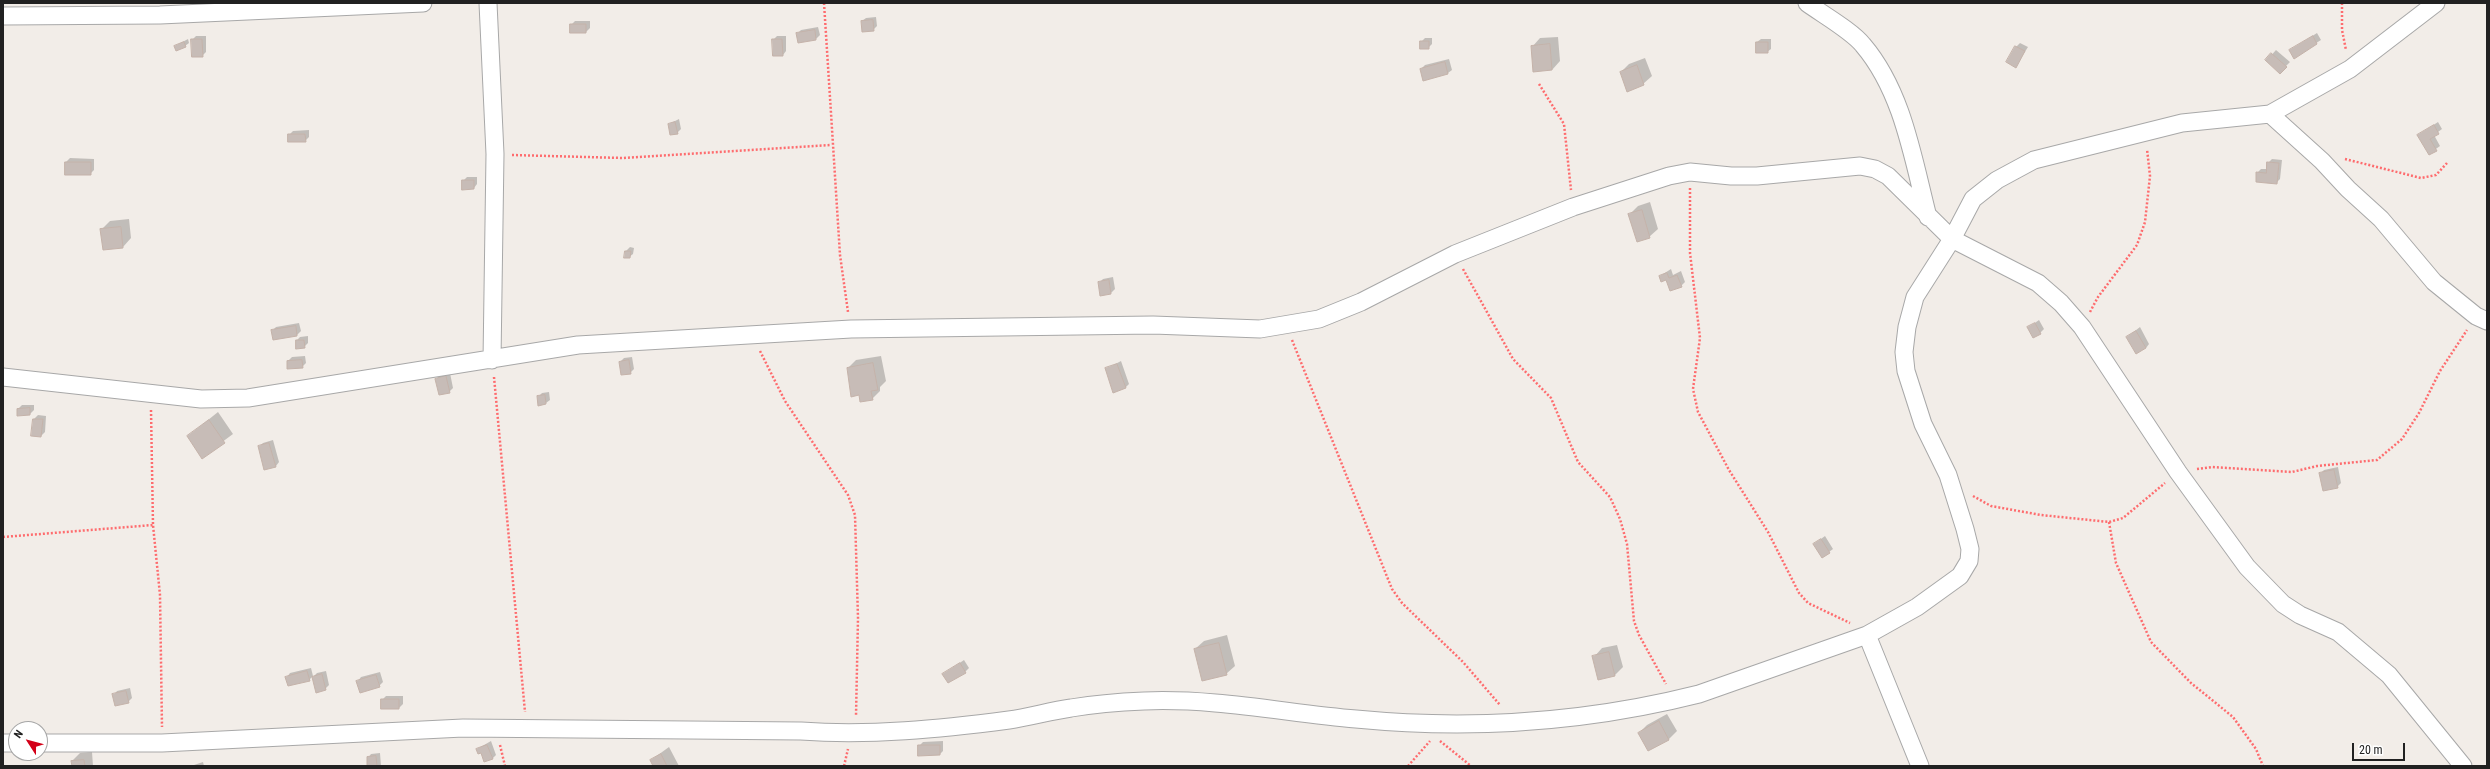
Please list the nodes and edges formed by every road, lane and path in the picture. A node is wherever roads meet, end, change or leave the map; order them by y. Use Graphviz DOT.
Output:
graph roads {
  1 [pos="423,3"];
  2 [pos="488,3"];
  3 [pos="824,3"];
  4 [pos="1807,3"];
  5 [pos="2342,3"];
  6 [pos="2436,3"];
  7 [pos="3,16"];
  8 [pos="2350,69"];
  9 [pos="1539,84"];
  10 [pos="2270,114"];
  11 [pos="2146,131"];
  12 [pos="831,145"];
  13 [pos="495,154"];
  14 [pos="2322,161"];
  15 [pos="2446,163"];
  16 [pos="1690,172"];
  17 [pos="1573,207"];
  18 [pos="1928,217"];
  19 [pos="1952,239"];
  20 [pos="1455,254"];
  21 [pos="2482,318"];
  22 [pos="1286,325"];
  23 [pos="2082,327"];
  24 [pos="851,329"];
  25 [pos="752,335"];
  26 [pos="492,360"];
  27 [pos="3,377"];
  28 [pos="150,393"];
  29 [pos="2178,472"];
  30 [pos="1970,493"];
  31 [pos="2109,522"];
  32 [pos="154,525"];
  33 [pos="3,537"];
  34 [pos="1867,635"];
  35 [pos="1675,700"];
  36 [pos="1515,722"];
  37 [pos="526,729"];
  38 [pos="856,734"];
  39 [pos="48,743"];
  40 [pos="162,743"];
  41 [pos="1408,766"];
  42 [pos="1471,766"];
  43 [pos="1920,766"];
  44 [pos="2263,766"];
  45 [pos="2463,766"];
  1 -- 7 [label="street"];
  2 -- 13 [label="street"];
  3 -- 12 [label="path"];
  4 -- 18 [label="street"];
  5 -- 8 [label="path"];
  6 -- 8 [label="street"];
  8 -- 10 [label="street"];
  9 -- 17 [label="path"];
  10 -- 11 [label="street"];
  10 -- 14 [label="street"];
  11 -- 19 [label="street"];
  11 -- 23 [label="path"];
  12 -- 13 [label="path"];
  12 -- 24 [label="path"];
  13 -- 26 [label="street"];
  14 -- 15 [label="path"];
  14 -- 21 [label="street"];
  16 -- 17 [label="street"];
  16 -- 18 [label="street"];
  16 -- 34 [label="path"];
  17 -- 20 [label="street"];
  18 -- 19 [label="street"];
  19 -- 23 [label="street"];
  19 -- 34 [label="street"];
  20 -- 22 [label="street"];
  20 -- 35 [label="path"];
  21 -- 29 [label="path"];
  22 -- 24 [label="street"];
  22 -- 36 [label="path"];
  23 -- 29 [label="street"];
  24 -- 25 [label="street"];
  25 -- 26 [label="street"];
  25 -- 38 [label="path"];
  26 -- 28 [label="street"];
  26 -- 37 [label="path"];
  27 -- 28 [label="street"];
  28 -- 32 [label="path"];
  29 -- 31 [label="path"];
  29 -- 45 [label="street"];
  30 -- 31 [label="path"];
  31 -- 44 [label="path"];
  32 -- 33 [label="path"];
  32 -- 40 [label="path"];
  34 -- 35 [label="street"];
  34 -- 43 [label="street"];
  35 -- 36 [label="street"];
  36 -- 38 [label="street"];
  37 -- 38 [label="street"];
  37 -- 40 [label="street"];
  39 -- 40 [label="street"];
  41 -- 42 [label="path"];
}
